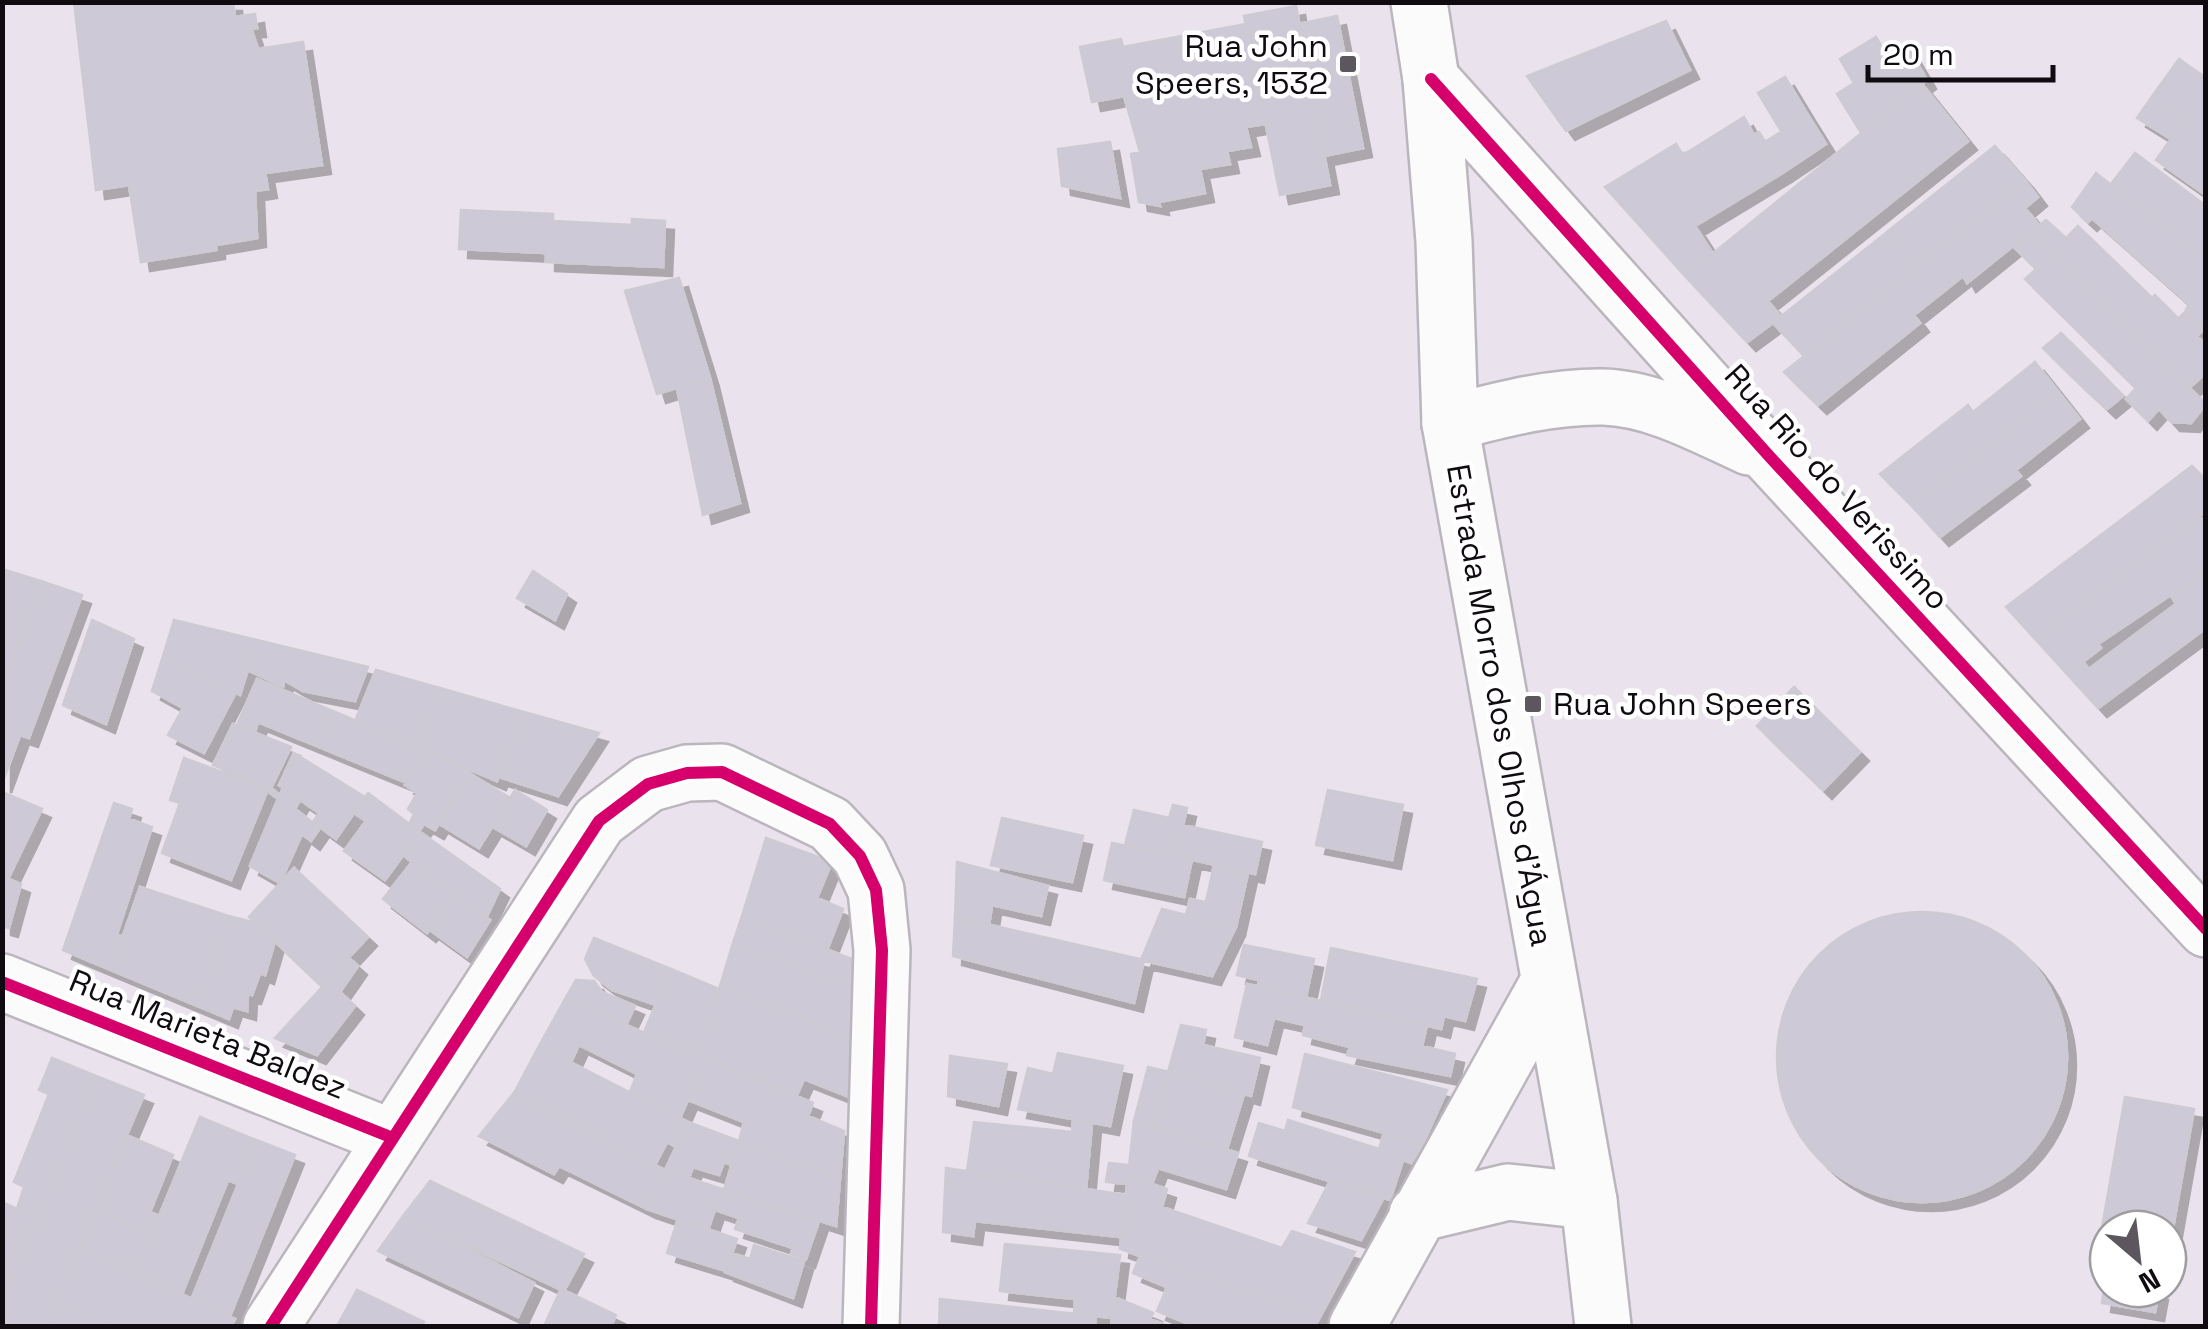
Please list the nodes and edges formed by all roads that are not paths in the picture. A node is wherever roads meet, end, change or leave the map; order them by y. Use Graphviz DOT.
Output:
graph roads {
  1 [pos="1419,2"];
  2 [pos="1431,79"];
  3 [pos="1450,424"];
  4 [pos="1770,457"];
  5 [pos="2206,929"];
  6 [pos="1550,981"];
  7 [pos="2,982"];
  8 [pos="394,1138"];
  9 [pos="1589,1201"];
  10 [pos="1417,1214"];
  11 [pos="271,1326"];
  12 [pos="872,1326"];
  13 [pos="1357,1326"];
  14 [pos="1603,1326"];
  1 -- 2 [label="street, Estrada Morro dos Olhos d'Água"];
  2 -- 3 [label="street, Estrada Morro dos Olhos d'Água"];
  2 -- 4 [label="street, Rua Rio do Verissimo"];
  3 -- 4 [label="street, Rua Rio do Verissimo"];
  3 -- 6 [label="street, Estrada Morro dos Olhos d'Água"];
  4 -- 5 [label="street, Rua Rio do Verissimo"];
  6 -- 9 [label="street, Estrada Morro dos Olhos d'Água"];
  6 -- 10 [label="street"];
  7 -- 8 [label="street, Rua Marieta Baldez"];
  8 -- 11 [label="street"];
  8 -- 12 [label="street"];
  9 -- 10 [label="street"];
  9 -- 14 [label="street, Estrada Morro dos Olhos d'Água"];
  10 -- 13 [label="street"];
}
